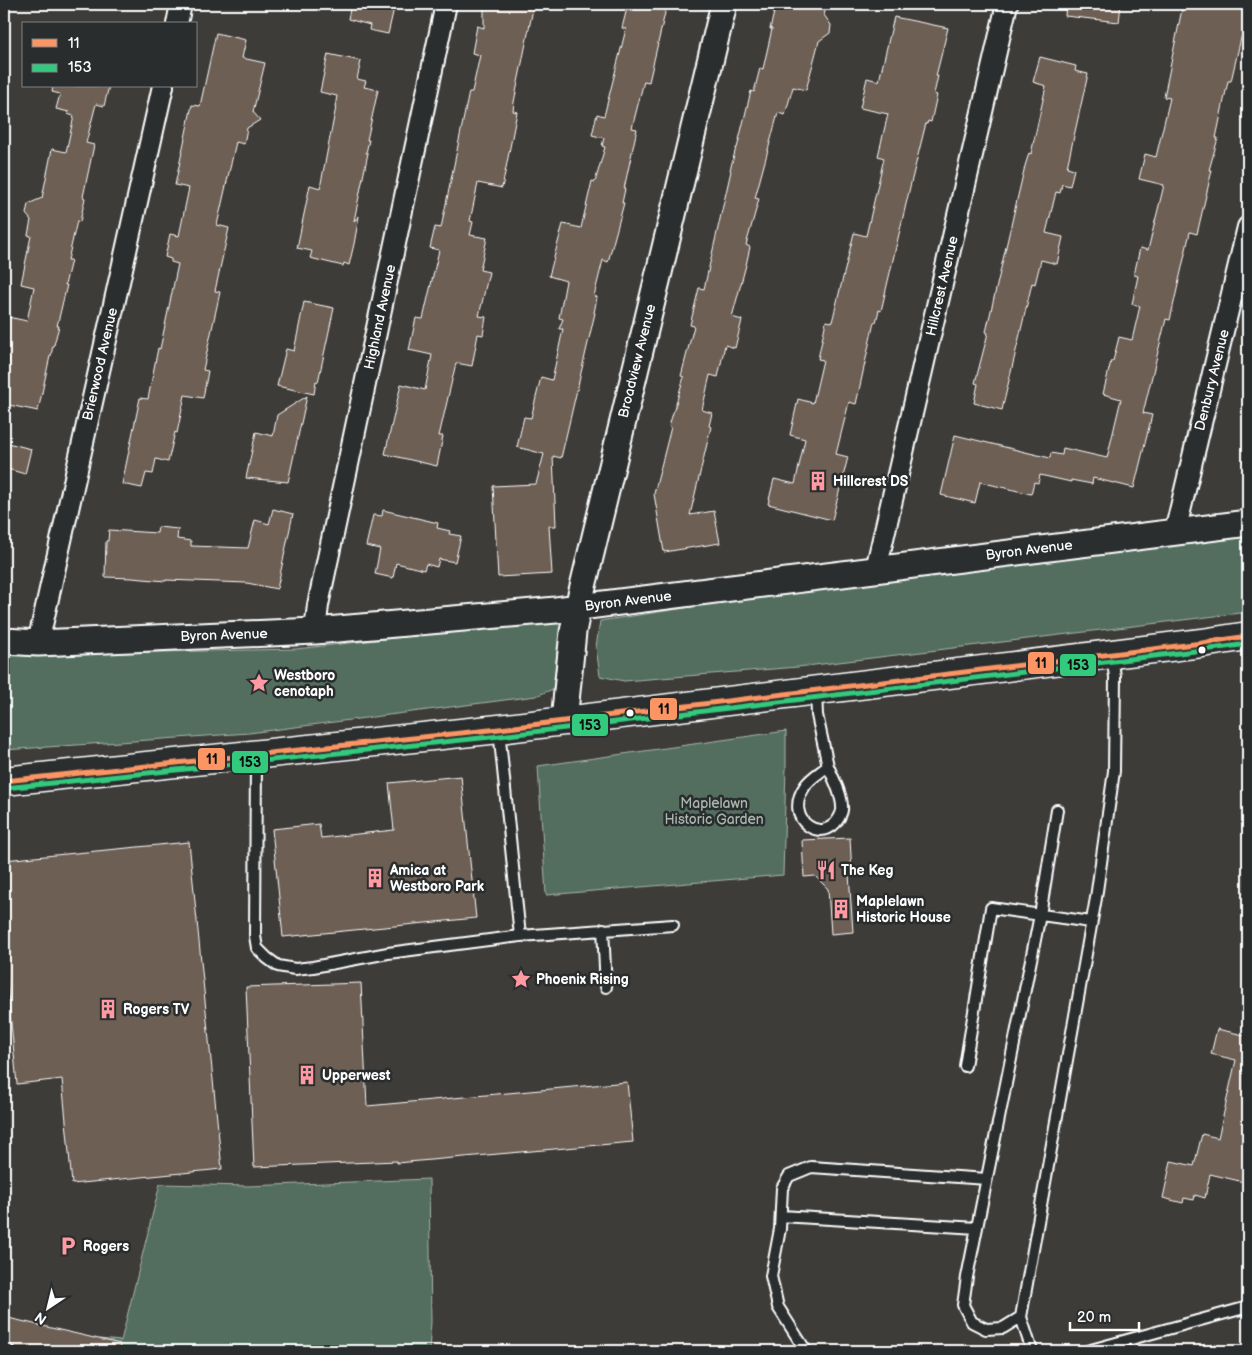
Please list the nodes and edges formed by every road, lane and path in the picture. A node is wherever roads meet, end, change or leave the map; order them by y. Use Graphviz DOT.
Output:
graph roads {
  1 [pos="181,4"];
  2 [pos="446,4"];
  3 [pos="724,4"];
  4 [pos="1008,4"];
  5 [pos="177,22"];
  6 [pos="163,88"];
  7 [pos="1248,227"];
  8 [pos="1248,523"];
  9 [pos="1175,532"];
  10 [pos="876,569"];
  11 [pos="578,607"];
  12 [pos="315,631"];
  13 [pos="1248,636"];
  14 [pos="4,641"];
  15 [pos="38,642"];
  16 [pos="1112,654"];
  17 [pos="816,691"];
  18 [pos="564,721"];
  19 [pos="499,729"];
  20 [pos="256,755"];
  21 [pos="828,766"];
  22 [pos="4,781"];
  23 [pos="1057,810"];
  24 [pos="1040,915"];
  25 [pos="1092,922"];
  26 [pos="673,925"];
  27 [pos="602,930"];
  28 [pos="520,936"];
  29 [pos="606,987"];
  30 [pos="965,1066"];
  31 [pos="987,1178"];
  32 [pos="781,1216"];
  33 [pos="977,1228"];
  34 [pos="1248,1307"];
  35 [pos="1021,1317"];
  36 [pos="4,1350"];
  37 [pos="9,1351"];
  38 [pos="806,1351"];
  39 [pos="1032,1351"];
  40 [pos="1088,1351"];
  1 -- 5 [label="street"];
  2 -- 12 [label="street, Highland Avenue"];
  3 -- 11 [label="street, Broadview Avenue"];
  4 -- 10 [label="street, Hillcrest Avenue"];
  6 -- 15 [label="street, Brierwood Avenue"];
  7 -- 9 [label="street, Denbury Avenue"];
  8 -- 9 [label="street, Byron Avenue"];
  9 -- 10 [label="street, Byron Avenue"];
  10 -- 11 [label="street, Byron Avenue"];
  11 -- 12 [label="street, Byron Avenue"];
  11 -- 18 [label="street, Broadview Avenue"];
  12 -- 15 [label="street, Byron Avenue"];
  13 -- 16 [label="main road"];
  14 -- 15 [label="street, Byron Avenue"];
  16 -- 17 [label="main road"];
  16 -- 25 [label="lane"];
  17 -- 18 [label="main road"];
  17 -- 21 [label="lane"];
  18 -- 19 [label="main road"];
  19 -- 20 [label="main road"];
  19 -- 28 [label="lane"];
  20 -- 22 [label="main road"];
  20 -- 28 [label="lane"];
  21 -- 21 [label="lane"];
  23 -- 24 [label="lane"];
  24 -- 25 [label="lane"];
  24 -- 30 [label="lane"];
  24 -- 31 [label="lane"];
  25 -- 35 [label="lane"];
  26 -- 27 [label="lane"];
  27 -- 28 [label="lane"];
  27 -- 29 [label="lane"];
  31 -- 32 [label="lane"];
  31 -- 33 [label="lane"];
  32 -- 33 [label="lane"];
  32 -- 38 [label="lane"];
  33 -- 35 [label="lane"];
  34 -- 40 [label="lane"];
  35 -- 39 [label="lane"];
  36 -- 37 [label="lane"];
}
